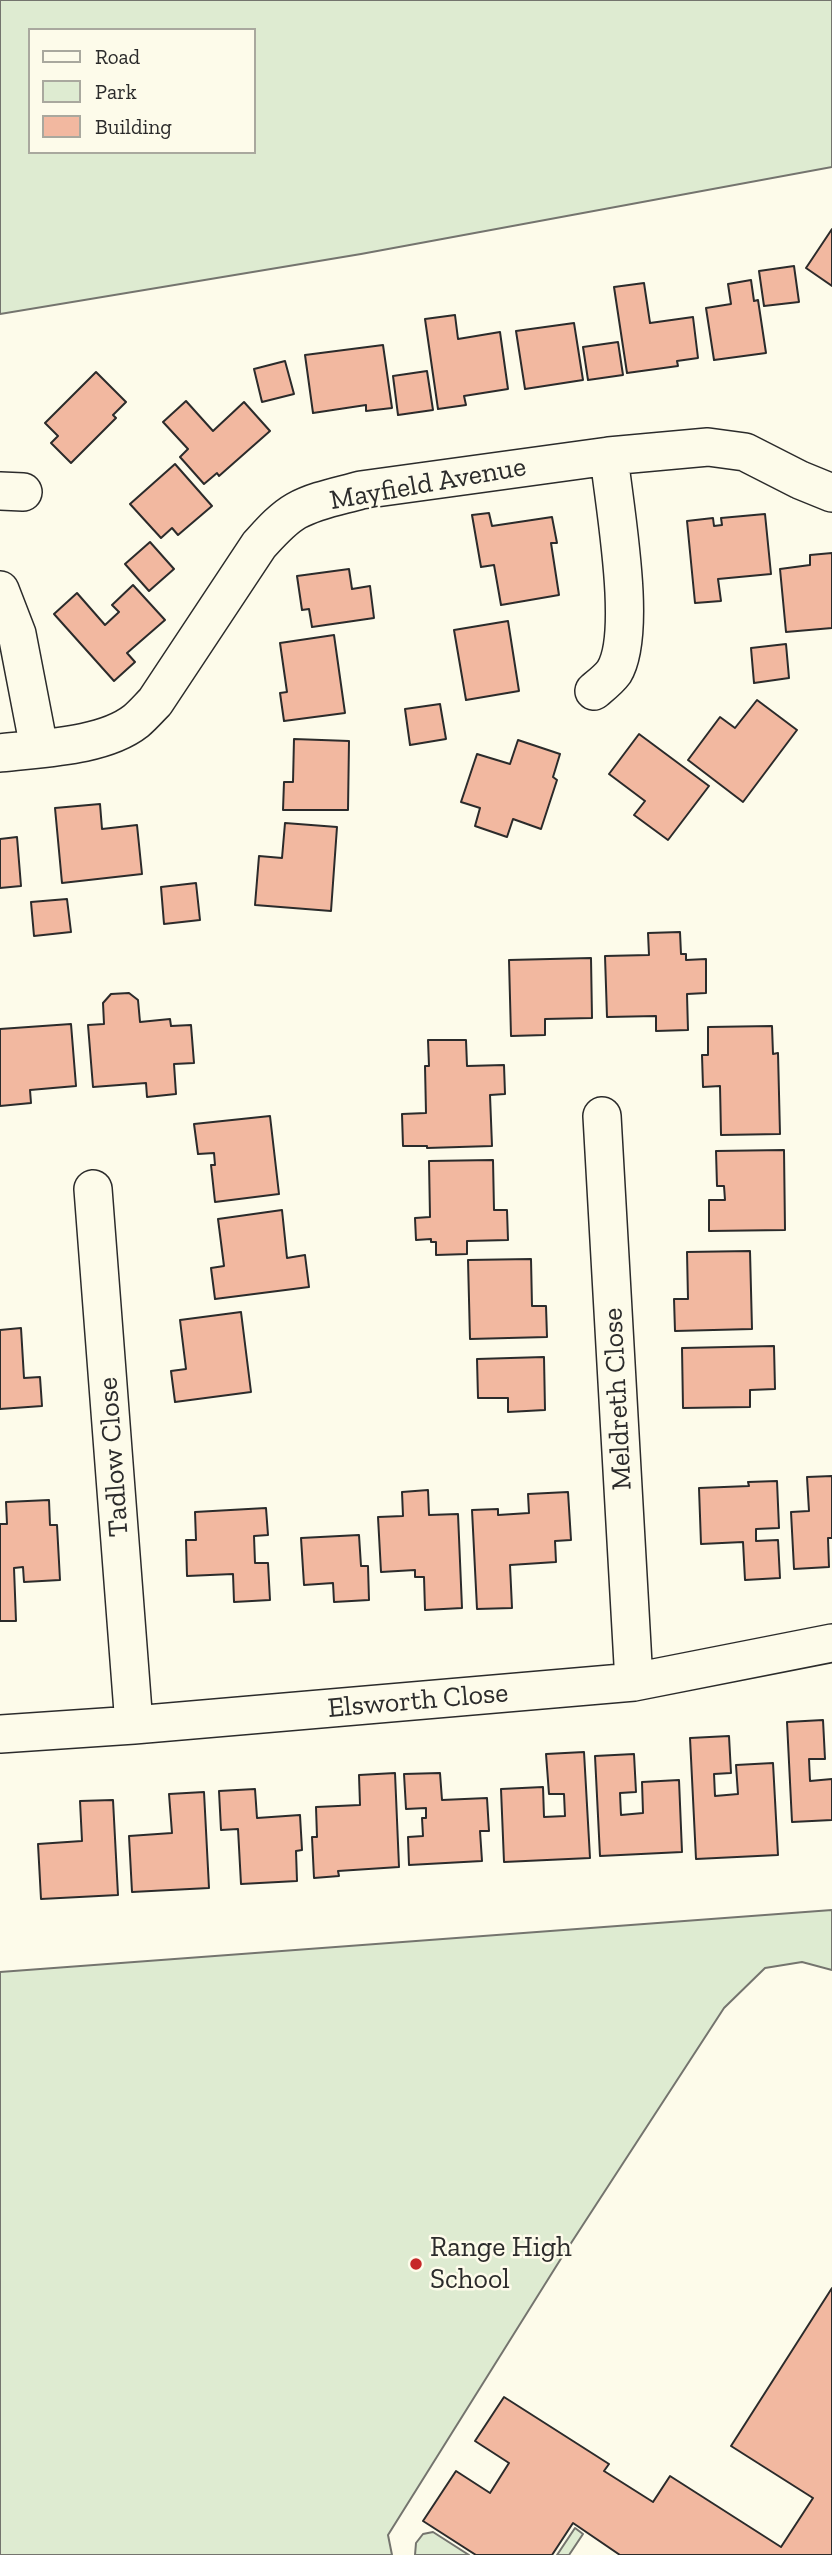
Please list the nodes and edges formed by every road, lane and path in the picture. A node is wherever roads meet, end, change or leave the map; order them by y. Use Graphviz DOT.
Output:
graph roads {
  1 [pos="609,456"];
  2 [pos="832,493"];
  3 [pos="0,590"];
  4 [pos="594,691"];
  5 [pos="38,748"];
  6 [pos="0,753"];
  7 [pos="602,1116"];
  8 [pos="93,1189"];
  9 [pos="832,1643"];
  10 [pos="634,1682"];
  11 [pos="134,1725"];
  12 [pos="0,1734"];
  1 -- 2 [label="street, Mayfield Avenue"];
  1 -- 4 [label="street"];
  1 -- 5 [label="street, Mayfield Avenue"];
  3 -- 5 [label="street"];
  5 -- 6 [label="street, Mayfield Avenue"];
  7 -- 10 [label="street, Meldreth Close"];
  8 -- 11 [label="street, Tadlow Close"];
  9 -- 10 [label="street, Elsworth Close"];
  10 -- 11 [label="street, Elsworth Close"];
  11 -- 12 [label="street, Elsworth Close"];
}
